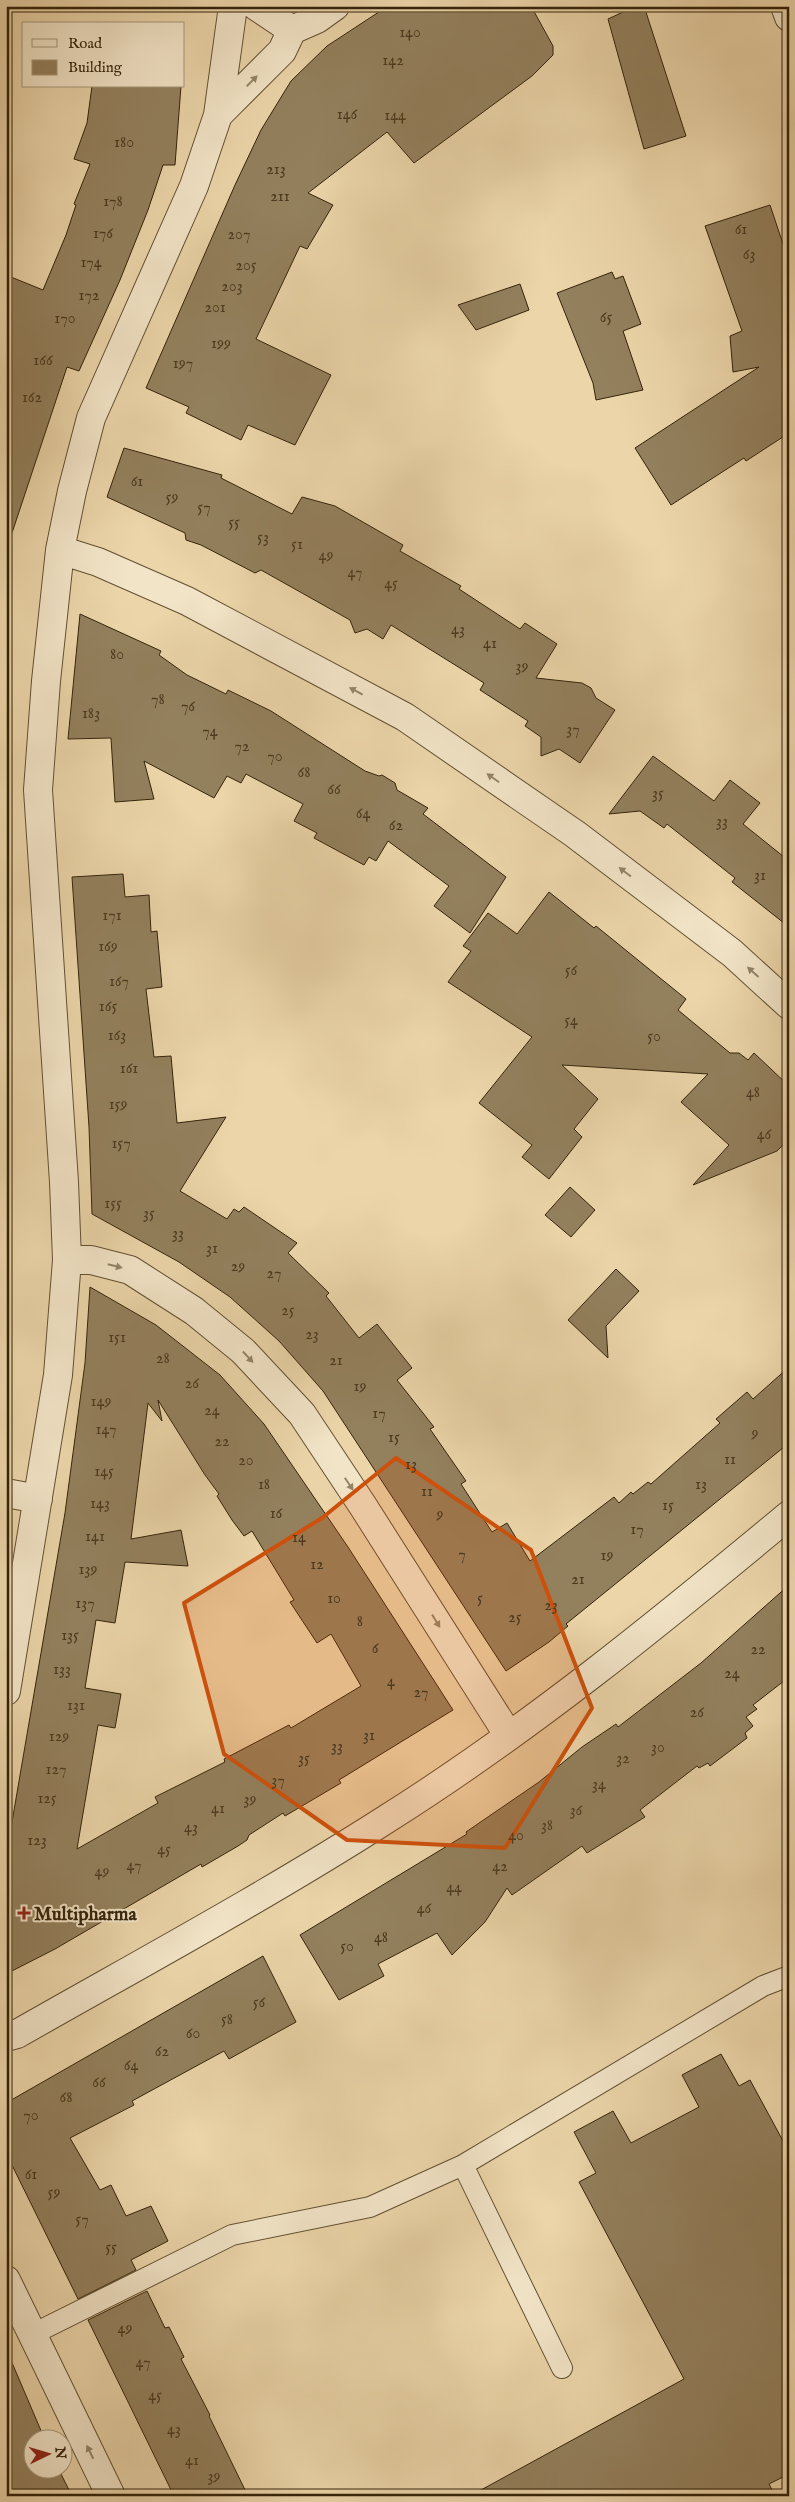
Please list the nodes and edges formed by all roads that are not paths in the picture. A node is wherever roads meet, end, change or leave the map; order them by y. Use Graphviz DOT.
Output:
graph roads {
  1 [pos="233,6"];
  2 [pos="256,6"];
  3 [pos="335,6"];
  4 [pos="785,6"];
  5 [pos="789,17"];
  6 [pos="292,30"];
  7 [pos="218,115"];
  8 [pos="60,550"];
  9 [pos="789,1005"];
  10 [pos="67,1260"];
  11 [pos="6,1493"];
  12 [pos="38,1498"];
  13 [pos="789,1516"];
  14 [pos="6,1691"];
  15 [pos="509,1736"];
  16 [pos="789,1976"];
  17 [pos="6,2037"];
  18 [pos="462,2165"];
  19 [pos="8,2286"];
  20 [pos="33,2334"];
  21 [pos="562,2368"];
  22 [pos="111,2496"];
  1 -- 7 [label="street"];
  2 -- 6 [label="street"];
  3 -- 6 [label="street"];
  4 -- 5 [label="street"];
  7 -- 6 [label="street, one-way"];
  7 -- 8 [label="street"];
  9 -- 8 [label="street, one-way"];
  8 -- 10 [label="street"];
  10 -- 12 [label="street"];
  10 -- 15 [label="street, one-way"];
  11 -- 12 [label="street"];
  12 -- 14 [label="street"];
  13 -- 15 [label="street"];
  15 -- 17 [label="street"];
  16 -- 18 [label="lane"];
  18 -- 20 [label="lane"];
  18 -- 21 [label="lane"];
  19 -- 20 [label="street"];
  22 -- 20 [label="street, one-way"];
}
